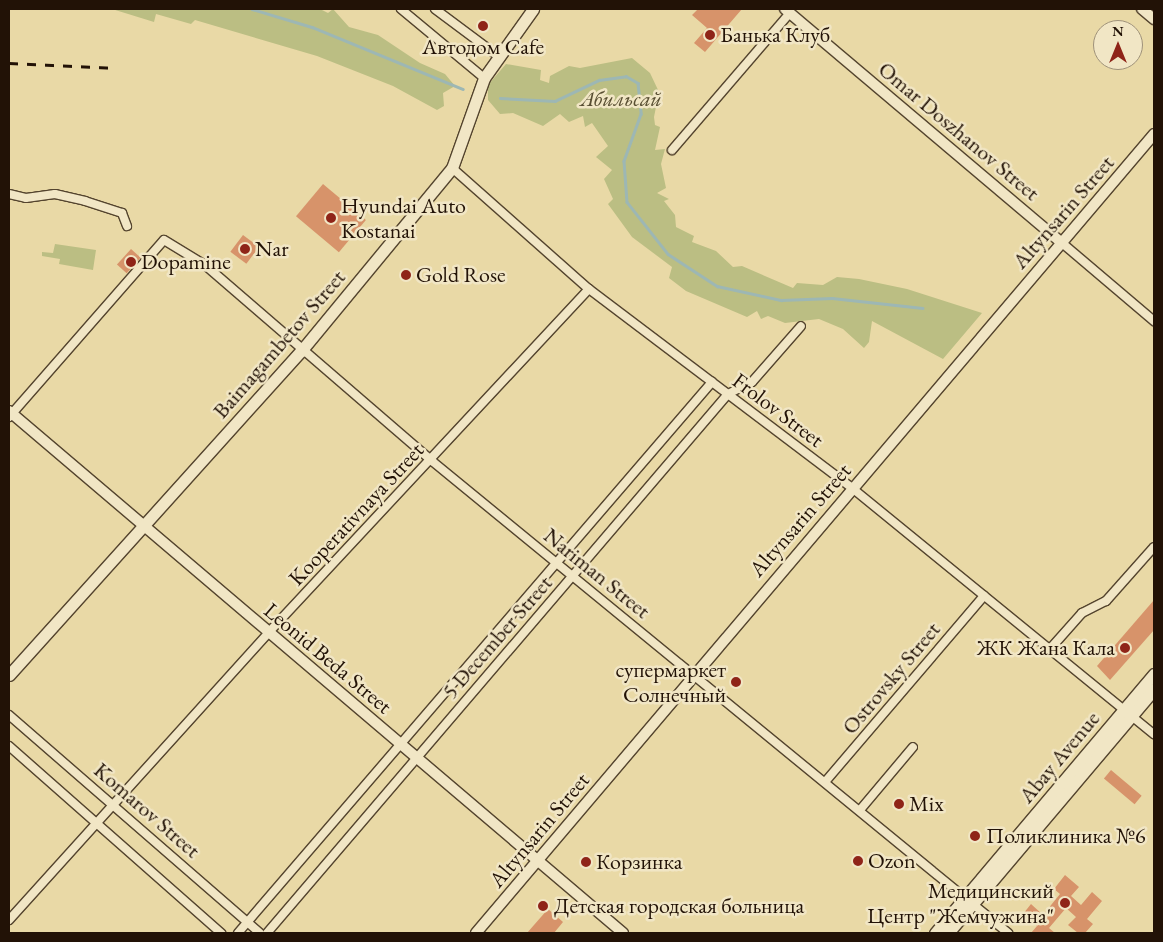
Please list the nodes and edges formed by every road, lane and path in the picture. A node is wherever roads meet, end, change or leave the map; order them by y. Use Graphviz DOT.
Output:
graph roads {
  1 [pos="401,9"];
  2 [pos="435,9"];
  3 [pos="533,9"];
  4 [pos="1142,9"];
  5 [pos="788,11"];
  6 [pos="1154,19"];
  7 [pos="498,56"];
  8 [pos="484,78"];
  9 [pos="1154,134"];
  10 [pos="672,150"];
  11 [pos="452,168"];
  12 [pos="9,194"];
  13 [pos="127,226"];
  14 [pos="1062,242"];
  15 [pos="589,289"];
  16 [pos="1154,321"];
  17 [pos="801,326"];
  18 [pos="301,351"];
  19 [pos="712,382"];
  20 [pos="728,394"];
  21 [pos="10,413"];
  22 [pos="432,461"];
  23 [pos="852,488"];
  24 [pos="145,528"];
  25 [pos="1154,547"];
  26 [pos="557,562"];
  27 [pos="573,576"];
  28 [pos="984,596"];
  29 [pos="269,632"];
  30 [pos="1050,649"];
  31 [pos="693,674"];
  32 [pos="1154,674"];
  33 [pos="9,675"];
  34 [pos="1154,689"];
  35 [pos="1127,713"];
  36 [pos="9,715"];
  37 [pos="1154,734"];
  38 [pos="400,744"];
  39 [pos="9,746"];
  40 [pos="913,747"];
  41 [pos="417,758"];
  42 [pos="825,782"];
  43 [pos="115,805"];
  44 [pos="860,810"];
  45 [pos="97,825"];
  46 [pos="537,862"];
  47 [pos="969,900"];
  48 [pos="9,920"];
  49 [pos="247,922"];
  50 [pos="221,933"];
  51 [pos="238,933"];
  52 [pos="260,933"];
  53 [pos="267,933"];
  54 [pos="476,933"];
  55 [pos="623,933"];
  56 [pos="935,933"];
  57 [pos="948,933"];
  58 [pos="1008,933"];
  1 -- 8 [label="street"];
  2 -- 7 [label="street"];
  3 -- 7 [label="main road, Baimagambetov Street"];
  4 -- 6 [label="street"];
  5 -- 10 [label="street"];
  5 -- 14 [label="street, Omar Doszhanov Street"];
  7 -- 8 [label="main road, Baimagambetov Street"];
  8 -- 11 [label="main road, Baimagambetov Street"];
  9 -- 14 [label="street, Altynsarin Street"];
  11 -- 15 [label="street, Frolov Street"];
  11 -- 18 [label="main road, Baimagambetov Street"];
  12 -- 13 [label="street"];
  14 -- 16 [label="street, Omar Doszhanov Street"];
  14 -- 23 [label="street, Altynsarin Street"];
  15 -- 19 [label="street, Frolov Street"];
  15 -- 22 [label="street, Kooperativnaya Street"];
  17 -- 20 [label="street, 5 December Street"];
  18 -- 21 [label="street, Nariman Street"];
  18 -- 22 [label="street, Nariman Street"];
  18 -- 24 [label="main road, Baimagambetov Street"];
  19 -- 20 [label="street, Frolov Street"];
  19 -- 26 [label="street, 5 December Street"];
  20 -- 23 [label="street, Frolov Street"];
  20 -- 27 [label="street, 5 December Street"];
  21 -- 24 [label="street, Leonid Beda Street"];
  22 -- 26 [label="street, Nariman Street"];
  22 -- 29 [label="street, Kooperativnaya Street"];
  23 -- 28 [label="street, Frolov Street"];
  23 -- 31 [label="street, Altynsarin Street"];
  24 -- 29 [label="street, Leonid Beda Street"];
  24 -- 33 [label="main road, Baimagambetov Street"];
  25 -- 30 [label="street"];
  26 -- 27 [label="street, Nariman Street"];
  26 -- 38 [label="street, 5 December Street"];
  27 -- 31 [label="street, Nariman Street"];
  27 -- 41 [label="street, 5 December Street"];
  28 -- 30 [label="street, Frolov Street"];
  28 -- 42 [label="street, Ostrovsky Street"];
  29 -- 38 [label="street, Leonid Beda Street"];
  29 -- 43 [label="street, Kooperativnaya Street"];
  30 -- 35 [label="street, Frolov Street"];
  31 -- 42 [label="street, Nariman Street"];
  31 -- 46 [label="street, Altynsarin Street"];
  32 -- 35 [label="main road, Abay Avenue"];
  34 -- 35 [label="main road, Abay Avenue"];
  35 -- 37 [label="street, Frolov Street"];
  35 -- 47 [label="main road, Abay Avenue"];
  36 -- 43 [label="street, Komarov Street"];
  38 -- 41 [label="street, Leonid Beda Street"];
  38 -- 49 [label="street, 5 December Street"];
  39 -- 45 [label="street, Komarov Street"];
  40 -- 44 [label="street"];
  41 -- 46 [label="street, Leonid Beda Street"];
  41 -- 53 [label="street, 5 December Street"];
  42 -- 44 [label="street, Nariman Street"];
  43 -- 45 [label="street, Kooperativnaya Street"];
  43 -- 49 [label="street, Komarov Street"];
  44 -- 47 [label="street, Nariman Street"];
  45 -- 48 [label="street, Kooperativnaya Street"];
  45 -- 50 [label="street, Komarov Street"];
  46 -- 54 [label="street, Altynsarin Street"];
  46 -- 55 [label="street, Leonid Beda Street"];
  47 -- 56 [label="main road, Abay Avenue"];
  47 -- 57 [label="main road, Abay Avenue"];
  47 -- 58 [label="street, Nariman Street"];
  49 -- 51 [label="street, 5 December Street"];
  49 -- 52 [label="street, Komarov Street"];
}
